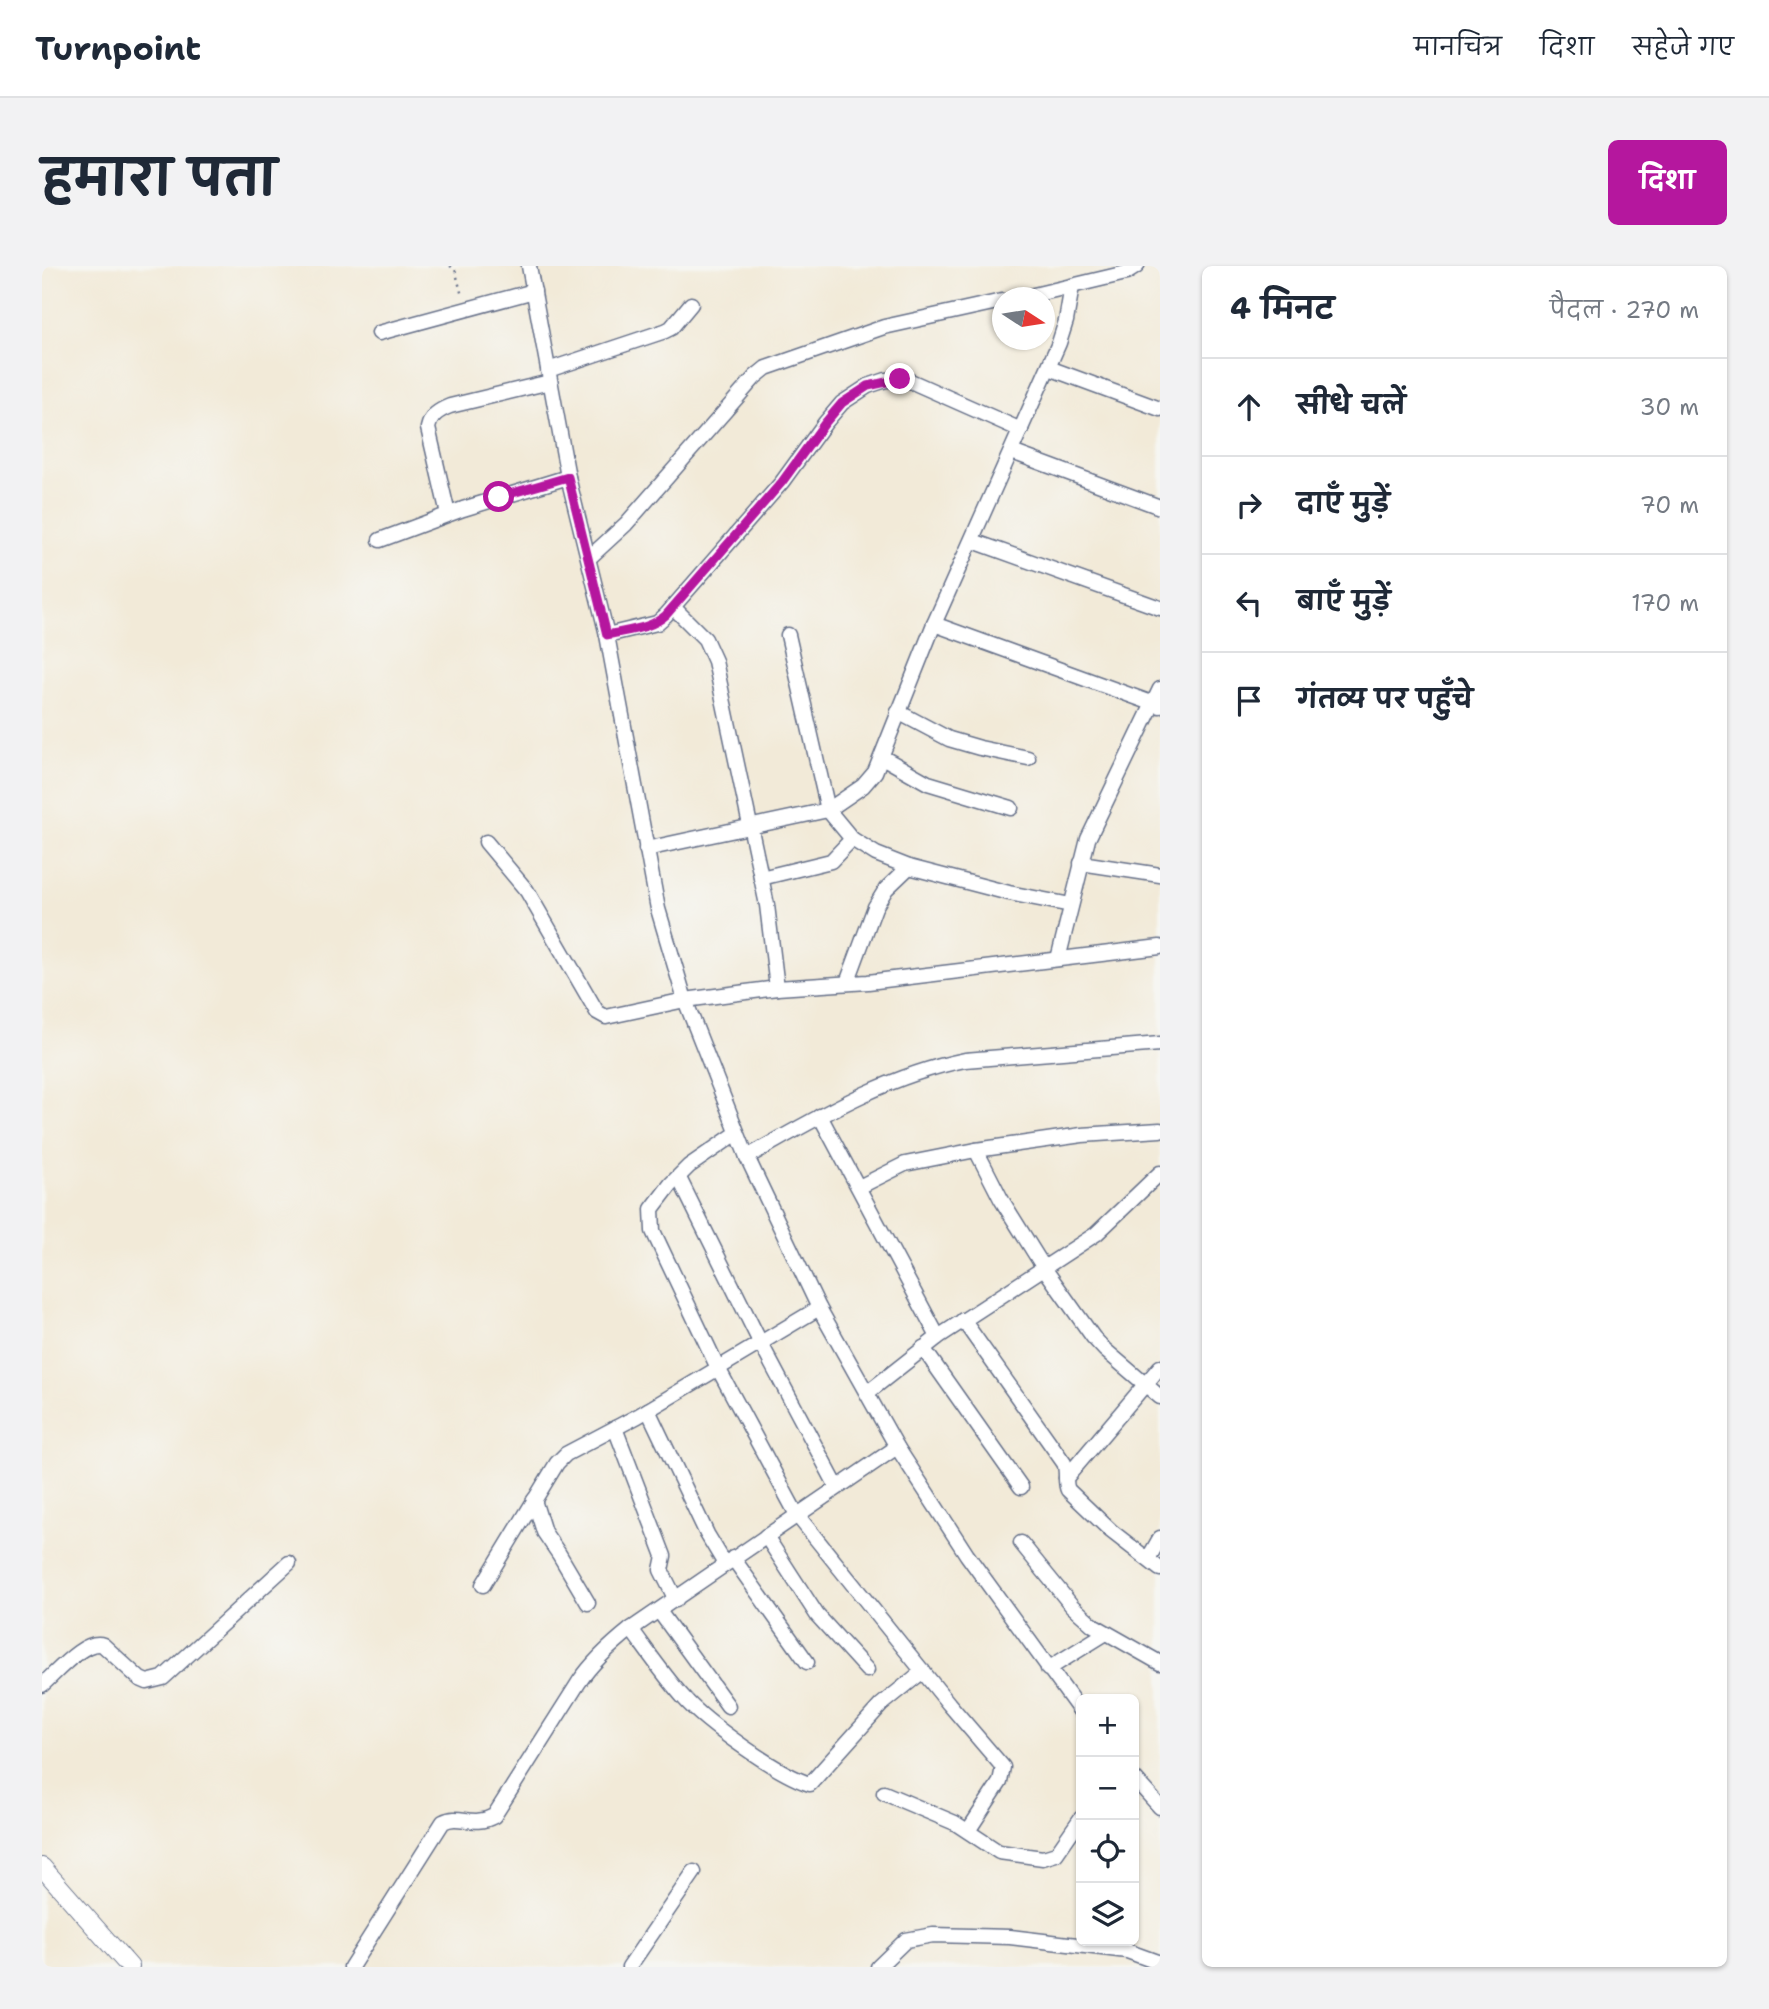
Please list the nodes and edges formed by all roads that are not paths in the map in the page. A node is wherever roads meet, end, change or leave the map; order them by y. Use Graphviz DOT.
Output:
graph roads {
  1 [pos="529,266"];
  2 [pos="1137,266"];
  3 [pos="1072,286"];
  4 [pos="1055,290"];
  5 [pos="534,291"];
  6 [pos="691,304"];
  7 [pos="992,304"];
  8 [pos="379,332"];
  9 [pos="1049,368"];
  10 [pos="549,376"];
  11 [pos="1160,408"];
  12 [pos="1021,430"];
  13 [pos="1012,452"];
  14 [pos="568,477"];
  15 [pos="1160,507"];
  16 [pos="448,514"];
  17 [pos="380,540"];
  18 [pos="973,541"];
  19 [pos="589,558"];
  20 [pos="673,607"];
  21 [pos="1160,608"];
  22 [pos="934,625"];
  23 [pos="607,635"];
  24 [pos="788,635"];
  25 [pos="1160,689"];
  26 [pos="1157,706"];
  27 [pos="898,712"];
  28 [pos="882,757"];
  29 [pos="1028,758"];
  30 [pos="1011,808"];
  31 [pos="828,810"];
  32 [pos="751,827"];
  33 [pos="852,839"];
  34 [pos="486,842"];
  35 [pos="646,849"];
  36 [pos="1081,863"];
  37 [pos="909,867"];
  38 [pos="1160,875"];
  39 [pos="761,878"];
  40 [pos="1071,905"];
  41 [pos="1160,947"];
  42 [pos="1058,960"];
  43 [pos="847,983"];
  44 [pos="776,988"];
  45 [pos="685,1000"];
  46 [pos="1160,1044"];
  47 [pos="820,1116"];
  48 [pos="1160,1130"];
  49 [pos="737,1133"];
  50 [pos="976,1150"];
  51 [pos="747,1157"];
  52 [pos="678,1178"];
  53 [pos="1158,1179"];
  54 [pos="859,1187"];
  55 [pos="1044,1268"];
  56 [pos="819,1308"];
  57 [pos="963,1320"];
  58 [pos="938,1336"];
  59 [pos="760,1342"];
  60 [pos="923,1348"];
  61 [pos="1160,1367"];
  62 [pos="718,1368"];
  63 [pos="1146,1384"];
  64 [pos="867,1393"];
  65 [pos="1160,1397"];
  66 [pos="648,1410"];
  67 [pos="615,1427"];
  68 [pos="897,1447"];
  69 [pos="1066,1478"];
  70 [pos="1021,1487"];
  71 [pos="837,1488"];
  72 [pos="534,1500"];
  73 [pos="797,1515"];
  74 [pos="765,1536"];
  75 [pos="1160,1538"];
  76 [pos="1021,1542"];
  77 [pos="1147,1559"];
  78 [pos="729,1561"];
  79 [pos="289,1563"];
  80 [pos="1160,1569"];
  81 [pos="483,1585"];
  82 [pos="676,1600"];
  83 [pos="588,1603"];
  84 [pos="659,1611"];
  85 [pos="631,1629"];
  86 [pos="1106,1633"];
  87 [pos="807,1662"];
  88 [pos="1160,1663"];
  89 [pos="1048,1669"];
  90 [pos="867,1670"];
  91 [pos="923,1671"];
  92 [pos="42,1685"];
  93 [pos="1076,1705"];
  94 [pos="729,1706"];
  95 [pos="1139,1784"];
  96 [pos="884,1793"];
  97 [pos="1160,1807"];
  98 [pos="1080,1820"];
  99 [pos="968,1832"];
  100 [pos="42,1867"];
  101 [pos="694,1872"];
  102 [pos="1160,1966"];
  103 [pos="130,1967"];
  104 [pos="351,1967"];
  105 [pos="629,1967"];
  106 [pos="878,1967"];
  1 -- 5 [label="street"];
  2 -- 3 [label="street"];
  3 -- 4 [label="street"];
  3 -- 9 [label="street"];
  5 -- 8 [label="street"];
  5 -- 10 [label="street"];
  6 -- 10 [label="street"];
  7 -- 19 [label="street"];
  9 -- 11 [label="street"];
  9 -- 12 [label="street"];
  10 -- 14 [label="street"];
  10 -- 16 [label="street"];
  12 -- 13 [label="street"];
  12 -- 20 [label="street"];
  13 -- 15 [label="street"];
  13 -- 18 [label="street"];
  14 -- 16 [label="street"];
  14 -- 19 [label="street"];
  16 -- 17 [label="street"];
  18 -- 21 [label="street"];
  18 -- 22 [label="street"];
  19 -- 23 [label="street"];
  20 -- 23 [label="street"];
  20 -- 32 [label="street"];
  22 -- 26 [label="street"];
  22 -- 27 [label="street"];
  23 -- 35 [label="street"];
  24 -- 31 [label="street"];
  25 -- 26 [label="street"];
  26 -- 36 [label="street"];
  27 -- 28 [label="street"];
  27 -- 29 [label="street"];
  28 -- 30 [label="street"];
  28 -- 31 [label="street"];
  31 -- 32 [label="street"];
  31 -- 33 [label="street"];
  32 -- 35 [label="street"];
  32 -- 39 [label="street"];
  33 -- 37 [label="street"];
  33 -- 39 [label="street"];
  34 -- 45 [label="street"];
  35 -- 45 [label="street"];
  36 -- 38 [label="street"];
  36 -- 40 [label="street"];
  37 -- 40 [label="street"];
  37 -- 43 [label="street"];
  39 -- 44 [label="street"];
  40 -- 42 [label="street"];
  41 -- 42 [label="street"];
  42 -- 43 [label="street"];
  43 -- 44 [label="street"];
  44 -- 45 [label="street"];
  45 -- 49 [label="street"];
  46 -- 47 [label="street"];
  47 -- 51 [label="street"];
  47 -- 54 [label="street"];
  48 -- 50 [label="street"];
  49 -- 51 [label="street"];
  49 -- 52 [label="street"];
  50 -- 54 [label="street"];
  50 -- 55 [label="street"];
  51 -- 56 [label="street"];
  52 -- 59 [label="street"];
  52 -- 62 [label="street"];
  53 -- 55 [label="street"];
  54 -- 58 [label="street"];
  55 -- 57 [label="street"];
  55 -- 63 [label="street"];
  56 -- 59 [label="street"];
  56 -- 64 [label="street"];
  57 -- 58 [label="street"];
  57 -- 69 [label="street"];
  58 -- 60 [label="street"];
  59 -- 62 [label="street"];
  59 -- 71 [label="street"];
  60 -- 64 [label="street"];
  60 -- 70 [label="street"];
  61 -- 63 [label="street"];
  62 -- 66 [label="street"];
  62 -- 73 [label="street"];
  63 -- 65 [label="street"];
  63 -- 69 [label="street"];
  64 -- 68 [label="street"];
  66 -- 67 [label="street"];
  66 -- 78 [label="street"];
  67 -- 72 [label="street"];
  67 -- 82 [label="street"];
  68 -- 71 [label="street"];
  68 -- 89 [label="street"];
  69 -- 77 [label="street"];
  71 -- 73 [label="street"];
  72 -- 81 [label="street"];
  72 -- 83 [label="street"];
  73 -- 74 [label="street"];
  73 -- 91 [label="street"];
  74 -- 78 [label="street"];
  74 -- 90 [label="street"];
  75 -- 77 [label="street"];
  76 -- 86 [label="street"];
  77 -- 80 [label="street"];
  78 -- 82 [label="street"];
  78 -- 87 [label="street"];
  79 -- 92 [label="street"];
  82 -- 84 [label="street"];
  84 -- 85 [label="street"];
  84 -- 94 [label="street"];
  85 -- 91 [label="street"];
  85 -- 104 [label="street"];
  86 -- 88 [label="street"];
  86 -- 89 [label="street"];
  89 -- 93 [label="street"];
  91 -- 99 [label="street"];
  95 -- 97 [label="street"];
  96 -- 99 [label="street"];
  98 -- 99 [label="street"];
  100 -- 103 [label="street"];
  101 -- 105 [label="street"];
  102 -- 106 [label="street"];
}
